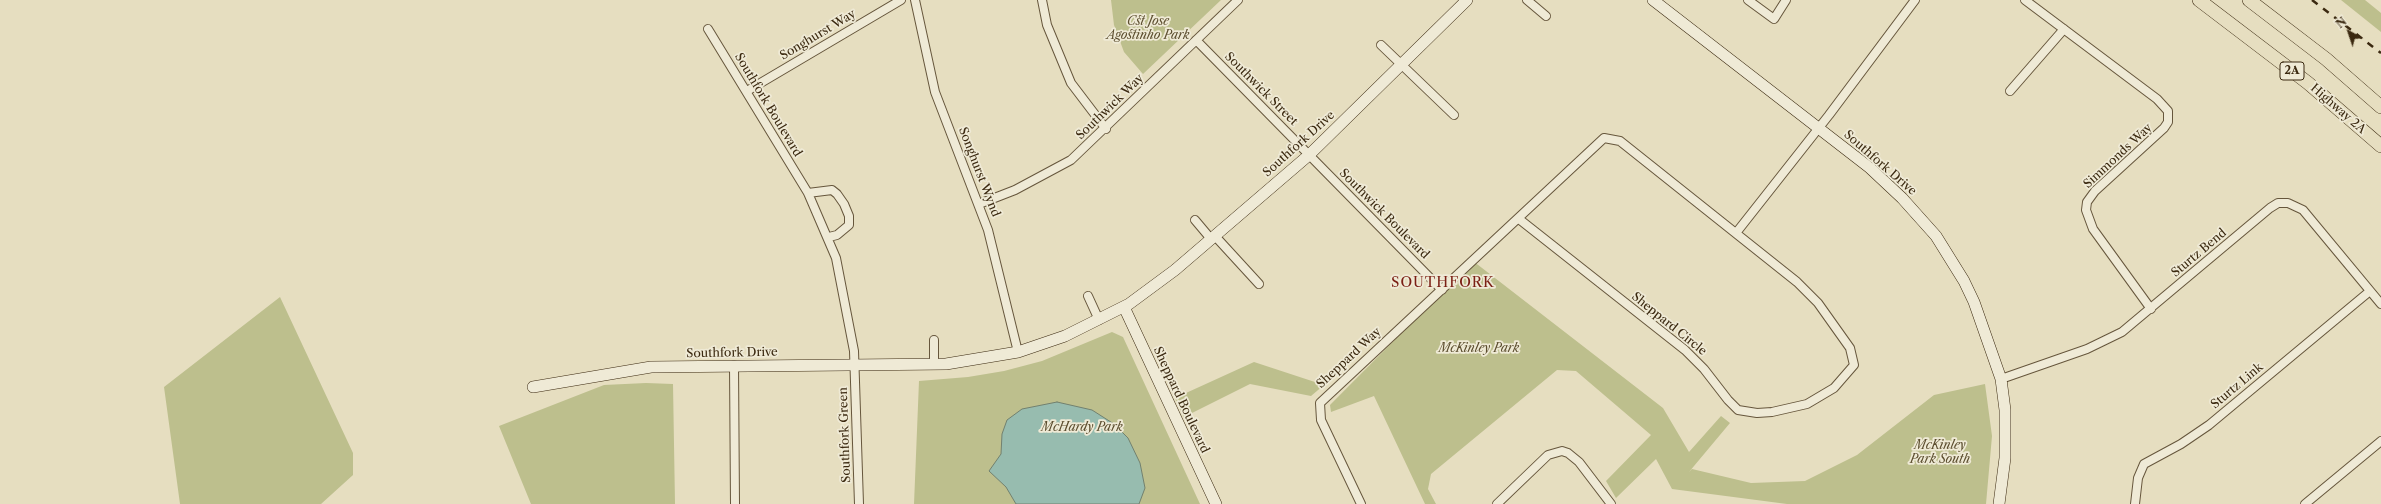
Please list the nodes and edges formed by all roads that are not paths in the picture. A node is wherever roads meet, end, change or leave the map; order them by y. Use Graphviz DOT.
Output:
graph roads {
  1 [pos="902,0"];
  2 [pos="915,0"];
  3 [pos="1042,0"];
  4 [pos="1238,0"];
  5 [pos="1467,0"];
  6 [pos="1527,0"];
  7 [pos="1653,0"];
  8 [pos="1748,0"];
  9 [pos="1786,0"];
  10 [pos="1915,0"];
  11 [pos="2025,0"];
  12 [pos="2199,0"];
  13 [pos="2249,0"];
  14 [pos="1546,16"];
  15 [pos="708,29"];
  16 [pos="2064,29"];
  17 [pos="1196,40"];
  18 [pos="1381,45"];
  19 [pos="1401,65"];
  20 [pos="2010,91"];
  21 [pos="747,92"];
  22 [pos="2381,107"];
  23 [pos="1454,115"];
  24 [pos="1818,128"];
  25 [pos="1106,129"];
  26 [pos="2381,146"];
  27 [pos="1308,154"];
  28 [pos="808,193"];
  29 [pos="979,204"];
  30 [pos="1519,219"];
  31 [pos="1195,220"];
  32 [pos="1736,233"];
  33 [pos="829,237"];
  34 [pos="1213,237"];
  35 [pos="1259,284"];
  36 [pos="1442,290"];
  37 [pos="2370,291"];
  38 [pos="1088,296"];
  39 [pos="2381,304"];
  40 [pos="1124,306"];
  41 [pos="2151,309"];
  42 [pos="1099,320"];
  43 [pos="934,340"];
  44 [pos="1018,352"];
  45 [pos="934,364"];
  46 [pos="734,365"];
  47 [pos="855,365"];
  48 [pos="2000,379"];
  49 [pos="533,387"];
  50 [pos="2381,441"];
  51 [pos="735,504"];
  52 [pos="859,504"];
  53 [pos="1216,504"];
  54 [pos="1362,504"];
  55 [pos="1497,504"];
  56 [pos="1611,504"];
  57 [pos="1999,504"];
  58 [pos="2135,504"];
  59 [pos="2305,504"];
  1 -- 21 [label="street, Songhurst Way"];
  2 -- 29 [label="street, Songhurst Wynd"];
  3 -- 25 [label="street"];
  4 -- 17 [label="street, Southwick Way"];
  5 -- 19 [label="street, Southfork Drive"];
  6 -- 14 [label="street"];
  7 -- 24 [label="street, Southfork Drive"];
  8 -- 9 [label="street"];
  10 -- 24 [label="street"];
  11 -- 16 [label="street, Simmonds Way"];
  12 -- 26 [label="main road, Highway 2A / 2A"];
  13 -- 22 [label="main road, 2A"];
  15 -- 21 [label="street, Southfork Boulevard"];
  16 -- 20 [label="street"];
  16 -- 41 [label="street, Simmonds Way"];
  17 -- 25 [label="street, Southwick Way"];
  17 -- 27 [label="street, Southwick Street"];
  18 -- 19 [label="street"];
  19 -- 23 [label="street"];
  19 -- 27 [label="street, Southfork Drive"];
  21 -- 28 [label="street, Southfork Boulevard"];
  24 -- 32 [label="street"];
  24 -- 48 [label="street, Southfork Drive"];
  25 -- 29 [label="street, Southwick Way"];
  27 -- 34 [label="street, Southfork Drive"];
  27 -- 36 [label="street, Southwick Boulevard"];
  28 -- 33 [label="street, Southfork Boulevard"];
  28 -- 33 [label="street"];
  29 -- 44 [label="street, Songhurst Wynd"];
  30 -- 32 [label="street, Sheppard Circle"];
  30 -- 32 [label="street, Sheppard Circle"];
  30 -- 36 [label="street, Sheppard Circle"];
  31 -- 34 [label="street"];
  33 -- 47 [label="street, Southfork Boulevard"];
  34 -- 35 [label="street"];
  34 -- 40 [label="street, Southfork Drive"];
  36 -- 54 [label="street, Sheppard Way"];
  37 -- 39 [label="street, Sturtz Bend"];
  37 -- 41 [label="street, Sturtz Bend"];
  37 -- 58 [label="street, Sturtz Link"];
  38 -- 42 [label="street"];
  40 -- 42 [label="street, Southfork Drive"];
  40 -- 53 [label="street, Sheppard Boulevard"];
  41 -- 48 [label="street, Sturtz Bend"];
  42 -- 44 [label="street, Southfork Drive"];
  43 -- 45 [label="street"];
  44 -- 45 [label="street, Southfork Drive"];
  45 -- 47 [label="street, Southfork Drive"];
  46 -- 47 [label="street, Southfork Drive"];
  46 -- 49 [label="street, Southfork Drive"];
  46 -- 51 [label="street"];
  47 -- 52 [label="street, Southfork Green"];
  48 -- 57 [label="street, Southfork Drive"];
  50 -- 59 [label="street"];
  55 -- 56 [label="street"];
}
